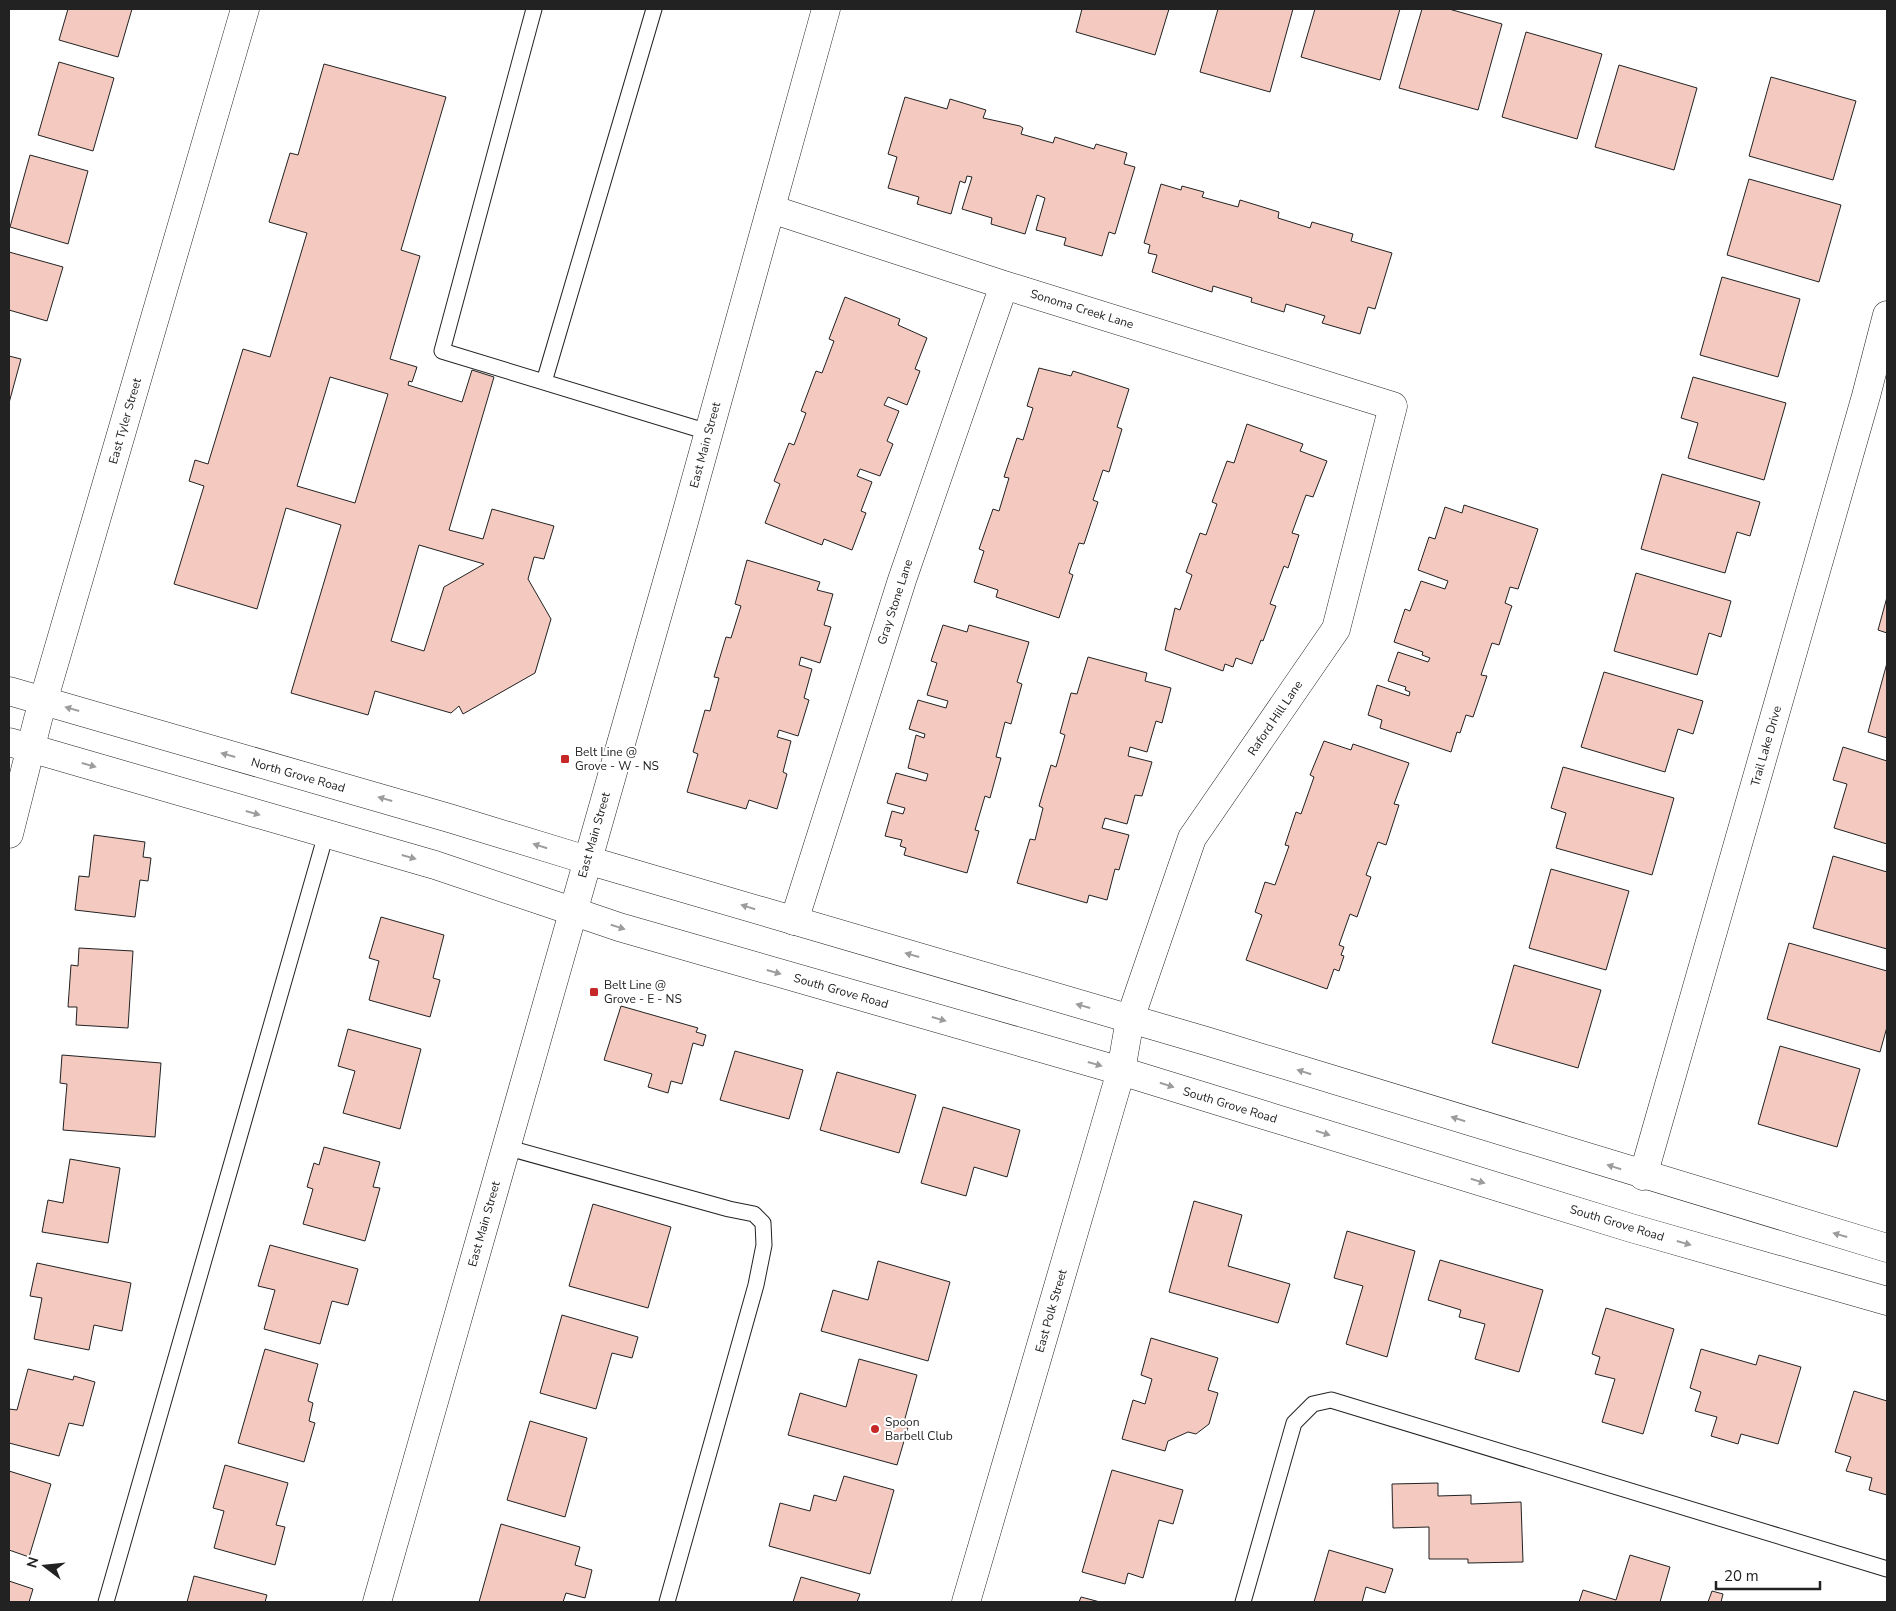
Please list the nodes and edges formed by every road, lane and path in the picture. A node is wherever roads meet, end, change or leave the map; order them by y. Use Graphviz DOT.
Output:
graph roads {
  1 [pos="246,9"];
  2 [pos="534,9"];
  3 [pos="654,9"];
  4 [pos="826,9"];
  5 [pos="771,209"];
  6 [pos="1004,285"];
  7 [pos="1887,315"];
  8 [pos="544,382"];
  9 [pos="1393,406"];
  10 [pos="708,432"];
  11 [pos="9,691"];
  12 [pos="43,701"];
  13 [pos="20,745"];
  14 [pos="9,834"];
  15 [pos="326,834"];
  16 [pos="587,860"];
  17 [pos="572,912"];
  18 [pos="794,921"];
  19 [pos="1130,1020"];
  20 [pos="1121,1071"];
  21 [pos="505,1147"];
  22 [pos="1643,1176"];
  23 [pos="1887,1248"];
  24 [pos="1887,1301"];
  25 [pos="1887,1569"];
  26 [pos="106,1602"];
  27 [pos="377,1602"];
  28 [pos="667,1602"];
  29 [pos="966,1602"];
  30 [pos="1243,1602"];
  1 -- 12 [label="street, East Tyler Street"];
  2 -- 8 [label="lane"];
  3 -- 8 [label="lane"];
  4 -- 5 [label="street, East Main Street"];
  5 -- 6 [label="street, Sonoma Creek Lane"];
  5 -- 10 [label="street, East Main Street"];
  6 -- 9 [label="street, Sonoma Creek Lane"];
  6 -- 18 [label="street, Gray Stone Lane"];
  7 -- 22 [label="street, Trail Lake Drive"];
  8 -- 10 [label="lane"];
  9 -- 19 [label="street, Raford Hill Lane"];
  10 -- 16 [label="street, East Main Street"];
  11 -- 12 [label="street, North Grove Road"];
  12 -- 13 [label="street, East Tyler Street"];
  16 -- 12 [label="street, North Grove Road, one-way"];
  13 -- 14 [label="street, East Tyler Street"];
  13 -- 15 [label="street, one-way"];
  15 -- 17 [label="street, one-way"];
  15 -- 26 [label="lane"];
  16 -- 17 [label="street, East Main Street"];
  18 -- 16 [label="street, one-way"];
  17 -- 20 [label="street, South Grove Road, one-way"];
  17 -- 21 [label="street, East Main Street"];
  19 -- 18 [label="street, one-way"];
  19 -- 20 [label="street, East Polk Street"];
  22 -- 19 [label="street, one-way"];
  20 -- 24 [label="street, South Grove Road, one-way"];
  20 -- 29 [label="street, East Polk Street"];
  21 -- 27 [label="street, East Main Street"];
  21 -- 28 [label="lane"];
  23 -- 22 [label="street, one-way"];
  25 -- 30 [label="lane"];
}
